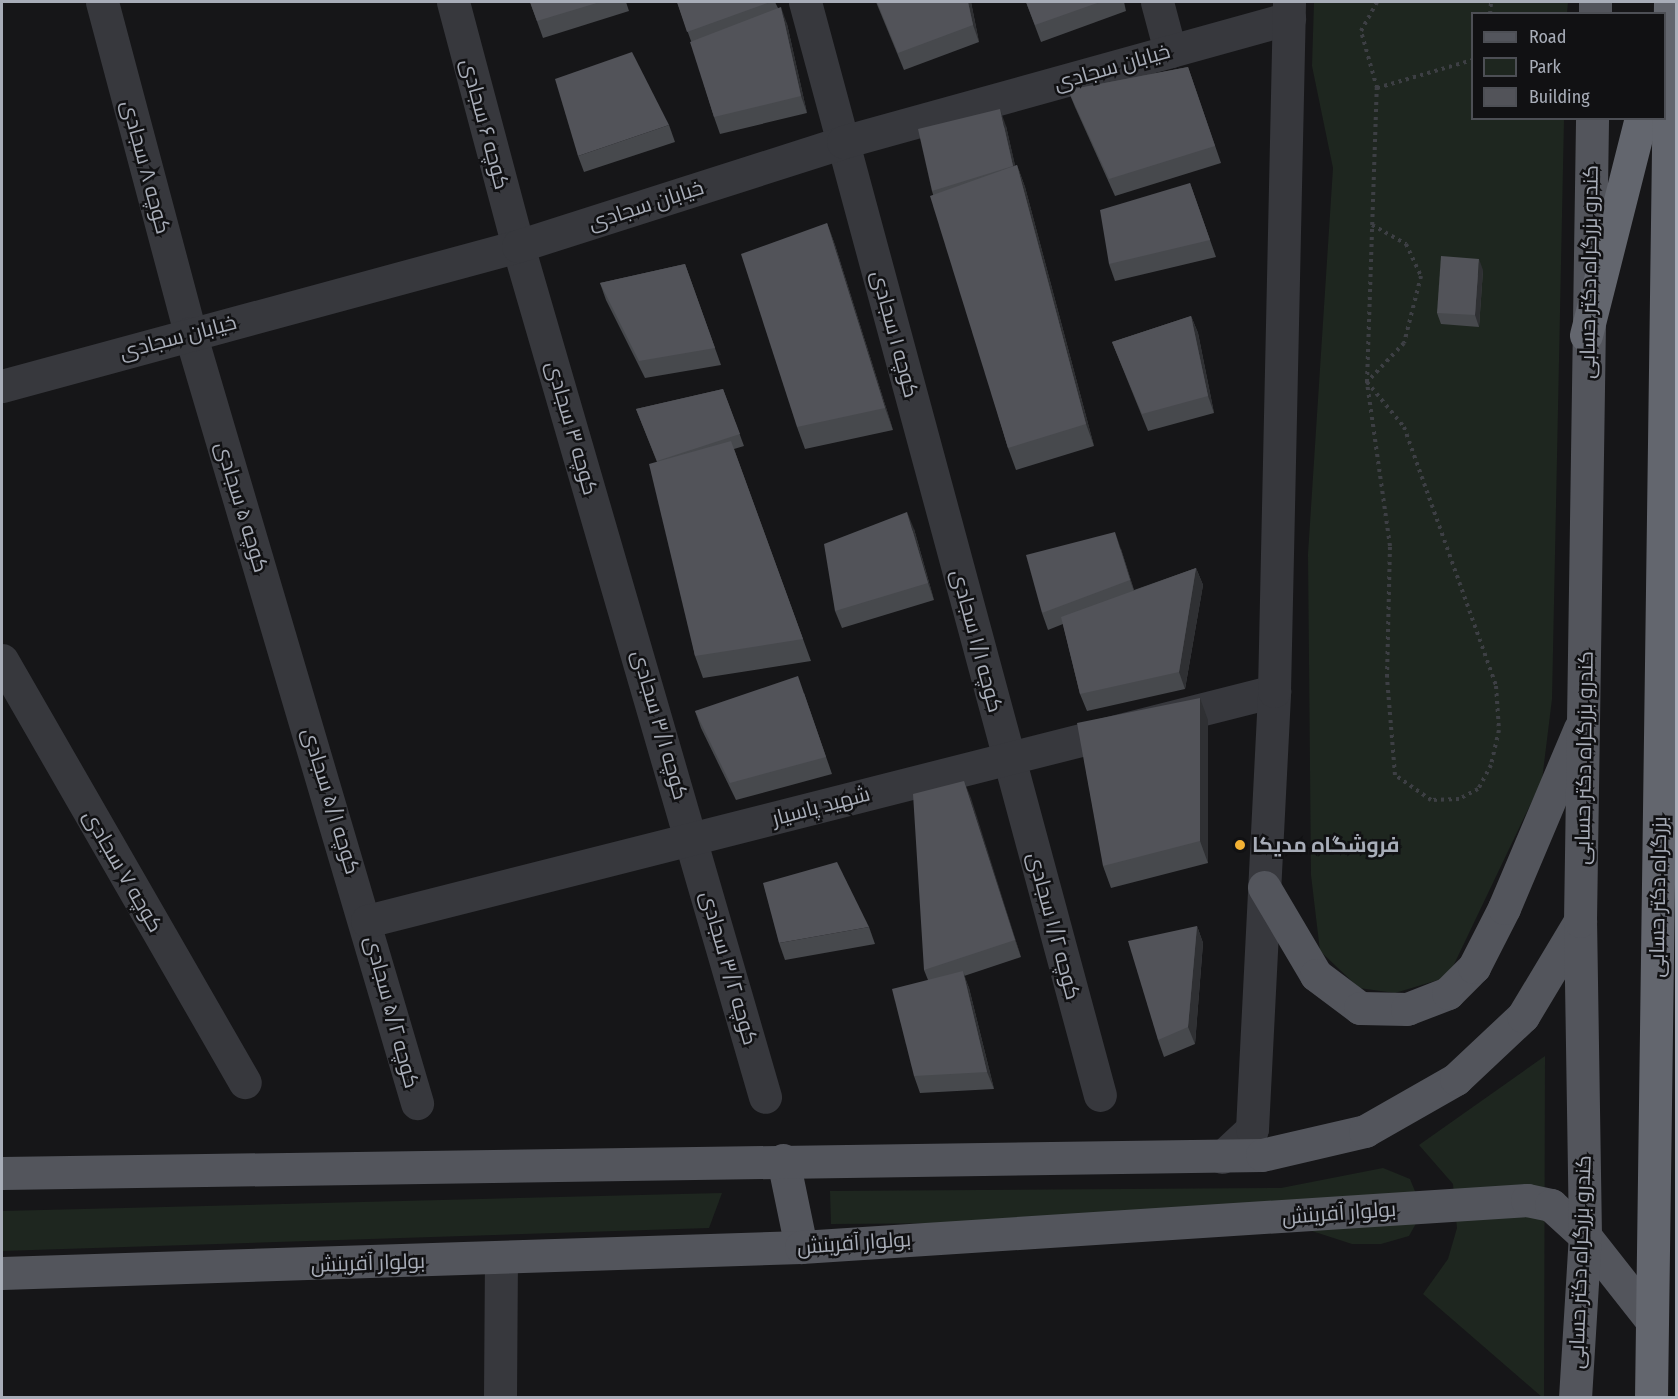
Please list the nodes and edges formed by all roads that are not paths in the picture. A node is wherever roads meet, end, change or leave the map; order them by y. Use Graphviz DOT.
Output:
graph roads {
  1 [pos="102,2"];
  2 [pos="453,2"];
  3 [pos="805,2"];
  4 [pos="1157,2"];
  5 [pos="1670,2"];
  6 [pos="1289,10"];
  7 [pos="1666,20"];
  8 [pos="1170,51"];
  9 [pos="1592,120"];
  10 [pos="1640,120"];
  11 [pos="843,142"];
  12 [pos="518,246"];
  13 [pos="190,333"];
  14 [pos="1586,334"];
  15 [pos="2,386"];
  16 [pos="946,525"];
  17 [pos="626,610"];
  18 [pos="2,660"];
  19 [pos="295,681"];
  20 [pos="1274,691"];
  21 [pos="1587,712"];
  22 [pos="1009,756"];
  23 [pos="693,840"];
  24 [pos="1264,887"];
  25 [pos="367,921"];
  26 [pos="1580,921"];
  27 [pos="245,1082"];
  28 [pos="1100,1095"];
  29 [pos="765,1097"];
  30 [pos="417,1103"];
  31 [pos="1222,1157"];
  32 [pos="783,1160"];
  33 [pos="2,1173"];
  34 [pos="1585,1236"];
  35 [pos="801,1247"];
  36 [pos="501,1257"];
  37 [pos="2,1273"];
  38 [pos="1652,1321"];
  39 [pos="500,1398"];
  40 [pos="1575,1398"];
  41 [pos="1651,1398"];
  1 -- 13 [label="street, کوچه ۸ سجادی"];
  2 -- 12 [label="street, کوچه ۶ سجادی"];
  3 -- 11 [label="street, کوچه ۱ سجادی"];
  4 -- 8 [label="street"];
  5 -- 7 [label="highway"];
  5 -- 38 [label="highway, بزرگراه دکتر حسابی"];
  6 -- 8 [label="street, خیابان سجادی"];
  6 -- 20 [label="street"];
  8 -- 11 [label="street, خیابان سجادی"];
  9 -- 14 [label="main road, کندرو بزرگراه دکتر حسابی"];
  10 -- 14 [label="highway"];
  11 -- 12 [label="street, خیابان سجادی"];
  11 -- 16 [label="street, کوچه ۱ سجادی"];
  12 -- 13 [label="street, خیابان سجادی"];
  12 -- 17 [label="street, کوچه ۳ سجادی"];
  13 -- 15 [label="street, خیابان سجادی"];
  13 -- 19 [label="street, کوچه ۵ سجادی"];
  14 -- 21 [label="main road, کندرو بزرگراه دکتر حسابی"];
  16 -- 22 [label="street, کوچه ۱/۱ سجادی"];
  17 -- 23 [label="street, کوچه ۳/۱ سجادی"];
  18 -- 27 [label="street, کوچه ۷ سجادی"];
  19 -- 25 [label="street, کوچه ۵/۱ سجادی"];
  20 -- 22 [label="street, شهید پاسیار"];
  20 -- 24 [label="street"];
  21 -- 24 [label="main road"];
  21 -- 26 [label="main road, کندرو بزرگراه دکتر حسابی"];
  22 -- 23 [label="street, شهید پاسیار"];
  22 -- 28 [label="street, کوچه ۱/۲ سجادی"];
  23 -- 25 [label="street, شهید پاسیار"];
  23 -- 29 [label="street, کوچه ۳/۲ سجادی"];
  24 -- 31 [label="street"];
  25 -- 30 [label="street, کوچه ۵/۲ سجادی"];
  26 -- 31 [label="main road"];
  26 -- 34 [label="main road, کندرو بزرگراه دکتر حسابی"];
  31 -- 32 [label="main road"];
  32 -- 33 [label="main road"];
  32 -- 35 [label="main road"];
  34 -- 35 [label="main road, بولوار آفرینش"];
  34 -- 38 [label="main road, بولوار آفرینش"];
  34 -- 40 [label="main road, کندرو بزرگراه دکتر حسابی"];
  35 -- 36 [label="main road, بولوار آفرینش"];
  36 -- 37 [label="main road, بولوار آفرینش"];
  36 -- 39 [label="street"];
  38 -- 41 [label="highway, بزرگراه دکتر حسابی"];
}
